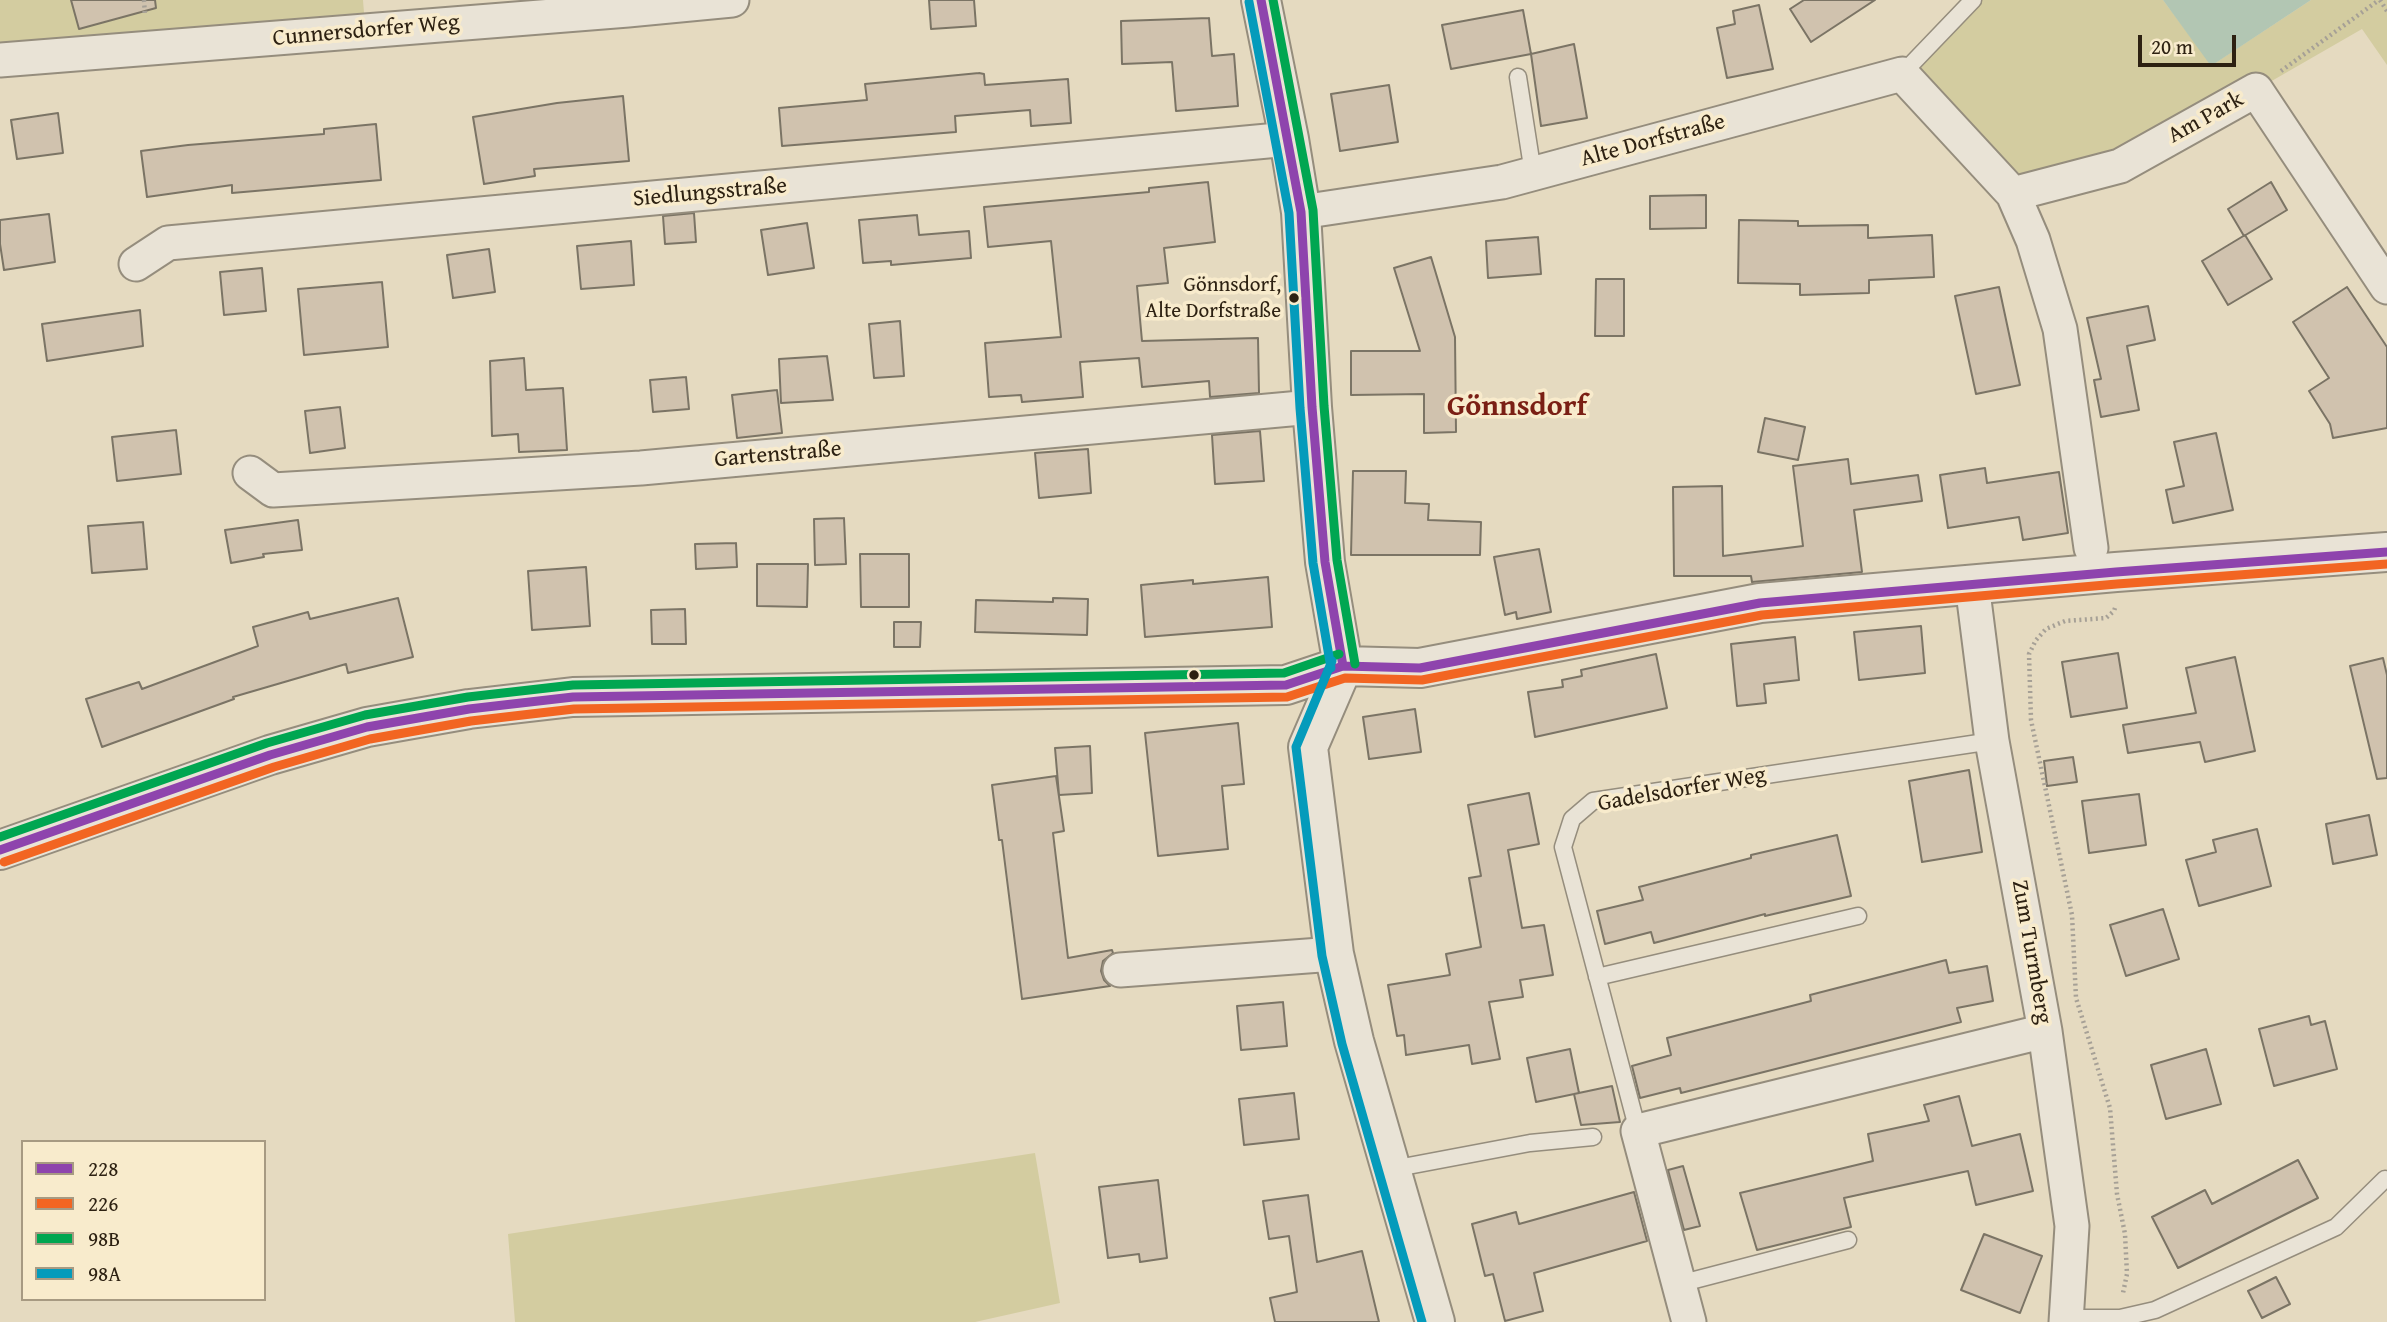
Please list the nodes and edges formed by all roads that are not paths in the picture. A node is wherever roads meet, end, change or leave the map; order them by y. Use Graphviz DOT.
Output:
graph roads {
  1 [pos="732,0"];
  2 [pos="1261,0"];
  3 [pos="1973,0"];
  4 [pos="0,60"];
  5 [pos="1902,74"];
  6 [pos="1518,77"];
  7 [pos="1289,139"];
  8 [pos="1533,173"];
  9 [pos="2013,194"];
  10 [pos="1301,212"];
  11 [pos="136,264"];
  12 [pos="2387,287"];
  13 [pos="1312,407"];
  14 [pos="250,473"];
  15 [pos="2387,552"];
  16 [pos="2104,560"];
  17 [pos="1972,584"];
  18 [pos="1343,666"];
  19 [pos="1992,741"];
  20 [pos="0,850"];
  21 [pos="1858,916"];
  22 [pos="1334,954"];
  23 [pos="1120,970"];
  24 [pos="1597,977"];
  25 [pos="2045,1031"];
  26 [pos="1638,1131"];
  27 [pos="1593,1137"];
  28 [pos="1392,1169"];
  29 [pos="2385,1179"];
  30 [pos="1848,1240"];
  31 [pos="1679,1284"];
  32 [pos="2066,1320"];
  33 [pos="1435,1322"];
  34 [pos="1689,1322"];
  1 -- 4 [label="street, Cunnersdorfer Weg"];
  2 -- 7 [label="street"];
  3 -- 5 [label="lane"];
  5 -- 8 [label="street, Alte Dorfstraße"];
  5 -- 9 [label="street"];
  6 -- 8 [label="lane"];
  7 -- 10 [label="street"];
  7 -- 11 [label="street, Siedlungsstraße"];
  8 -- 10 [label="street, Alte Dorfstraße"];
  9 -- 12 [label="street, Am Park"];
  9 -- 16 [label="street"];
  10 -- 13 [label="street"];
  13 -- 14 [label="street, Gartenstraße"];
  13 -- 18 [label="street"];
  15 -- 16 [label="street"];
  16 -- 17 [label="street"];
  17 -- 18 [label="street"];
  17 -- 19 [label="street, Zum Turmberg"];
  18 -- 20 [label="street"];
  18 -- 22 [label="street"];
  19 -- 24 [label="lane, Gadelsdorfer Weg"];
  19 -- 25 [label="street, Zum Turmberg"];
  21 -- 24 [label="lane"];
  22 -- 23 [label="street"];
  22 -- 28 [label="street"];
  24 -- 26 [label="lane, Gadelsdorfer Weg"];
  25 -- 26 [label="street"];
  25 -- 32 [label="street, Zum Turmberg"];
  26 -- 31 [label="street, Gadelsdorfer Weg"];
  27 -- 28 [label="lane"];
  28 -- 33 [label="street"];
  29 -- 32 [label="lane"];
  30 -- 31 [label="lane"];
  31 -- 34 [label="street, Gadelsdorfer Weg"];
}
